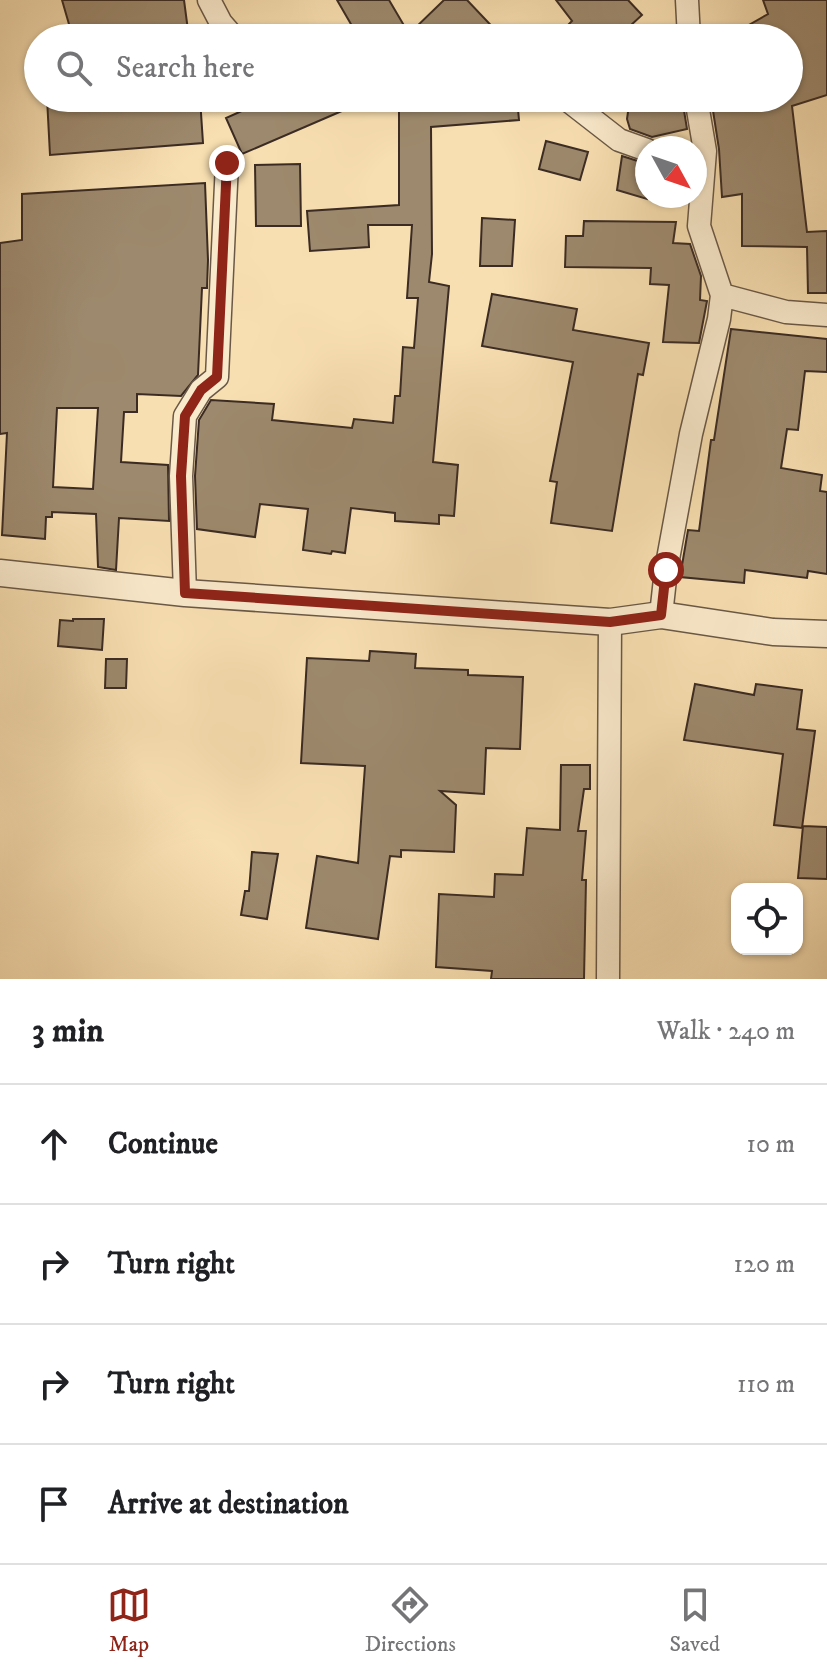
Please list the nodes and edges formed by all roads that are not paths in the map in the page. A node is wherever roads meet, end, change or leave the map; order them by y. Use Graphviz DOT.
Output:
graph roads {
  1 [pos="209,0"];
  2 [pos="687,0"];
  3 [pos="222,24"];
  4 [pos="688,24"];
  5 [pos="583,112"];
  6 [pos="697,112"];
  7 [pos="699,136"];
  8 [pos="635,146"];
  9 [pos="227,163"];
  10 [pos="699,208"];
  11 [pos="722,295"];
  12 [pos="827,315"];
  13 [pos="0,573"];
  14 [pos="185,593"];
  15 [pos="661,615"];
  16 [pos="610,622"];
  17 [pos="827,634"];
  18 [pos="608,979"];
  1 -- 3 [label="street"];
  2 -- 4 [label="street"];
  5 -- 8 [label="street"];
  6 -- 7 [label="street"];
  9 -- 14 [label="street"];
  10 -- 11 [label="street"];
  11 -- 12 [label="street"];
  11 -- 15 [label="street"];
  13 -- 14 [label="street"];
  14 -- 16 [label="street"];
  15 -- 16 [label="street"];
  15 -- 17 [label="street"];
  16 -- 18 [label="street"];
}
